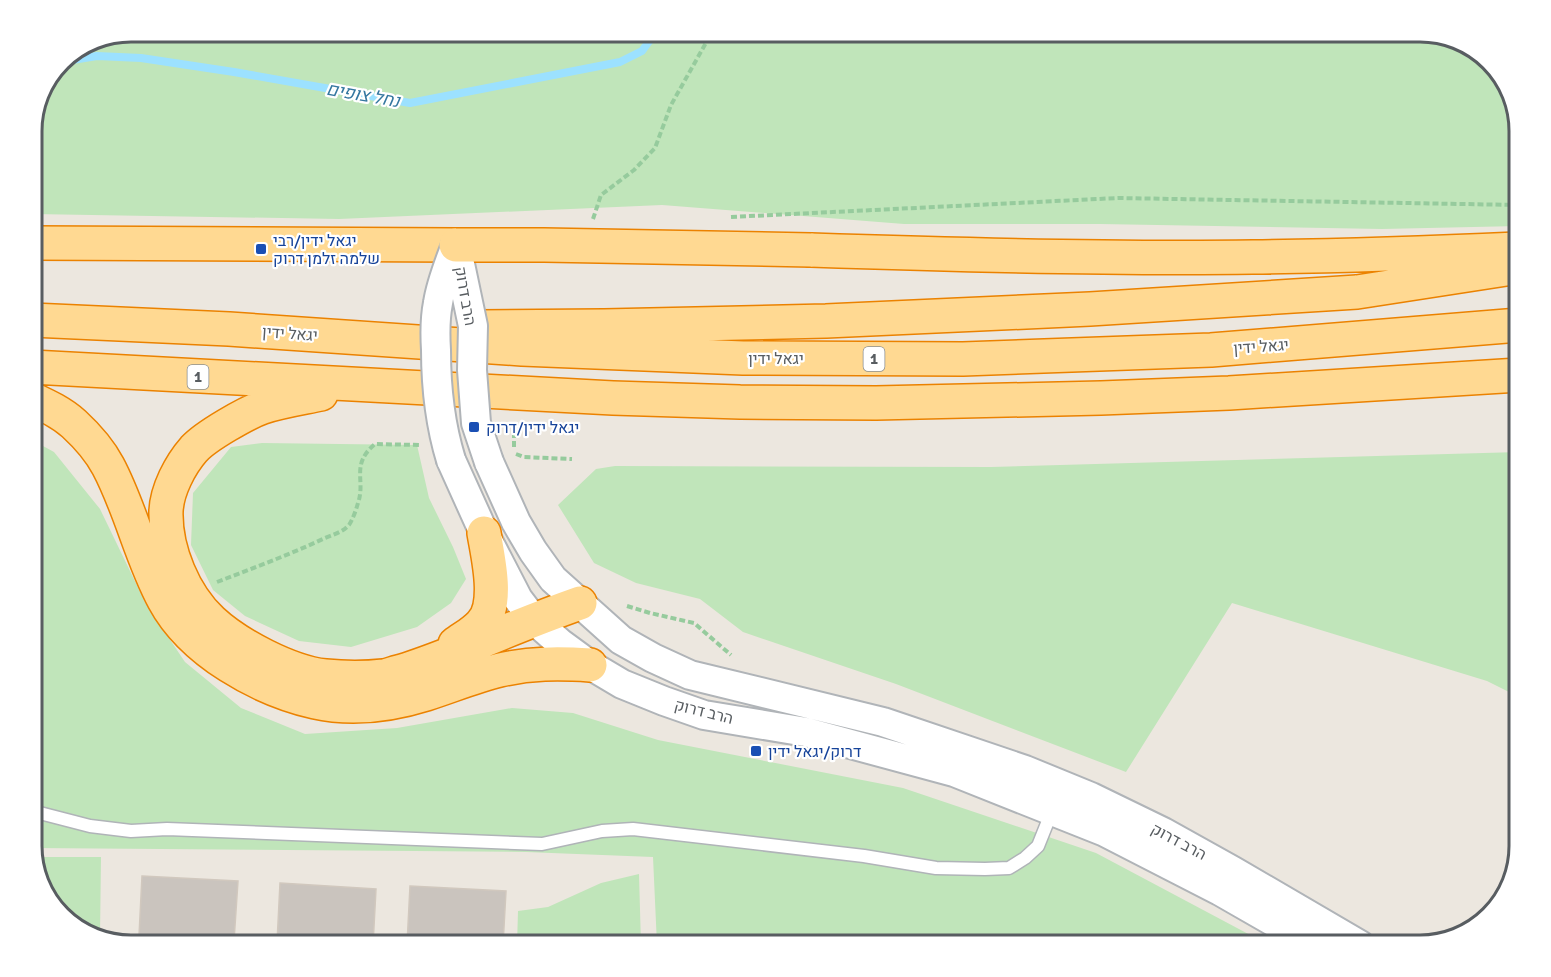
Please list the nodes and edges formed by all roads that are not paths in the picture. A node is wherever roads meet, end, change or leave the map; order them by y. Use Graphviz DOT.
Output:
graph roads {
  1 [pos="42,243"];
  2 [pos="456,245"];
  3 [pos="1509,249"];
  4 [pos="1509,269"];
  5 [pos="42,320"];
  6 [pos="1509,326"];
  7 [pos="229,329"];
  8 [pos="42,368"];
  9 [pos="1509,375"];
  10 [pos="364,385"];
  11 [pos="42,404"];
  12 [pos="484,533"];
  13 [pos="580,603"];
  14 [pos="534,620"];
  15 [pos="429,663"];
  16 [pos="590,665"];
  17 [pos="1052,810"];
  18 [pos="42,814"];
  19 [pos="1297,935"];
  20 [pos="1343,935"];
  1 -- 2 [label="highway"];
  2 -- 3 [label="highway, bridge"];
  2 -- 12 [label="street, הרב דרוק, bridge"];
  2 -- 13 [label="street, הרב דרוק, bridge"];
  4 -- 7 [label="highway"];
  5 -- 7 [label="highway, יגאל ידין / 1"];
  6 -- 7 [label="highway, יגאל ידין / 1"];
  8 -- 10 [label="highway, 1"];
  9 -- 10 [label="highway, 1"];
  10 -- 15 [label="highway"];
  11 -- 16 [label="highway"];
  12 -- 14 [label="street, הרב דרוק"];
  12 -- 15 [label="highway"];
  13 -- 14 [label="highway"];
  13 -- 20 [label="street, הרב דרוק"];
  14 -- 15 [label="highway"];
  14 -- 16 [label="street, הרב דרוק"];
  16 -- 17 [label="street, הרב דרוק"];
  17 -- 18 [label="lane"];
  17 -- 19 [label="street, הרב דרוק"];
}
